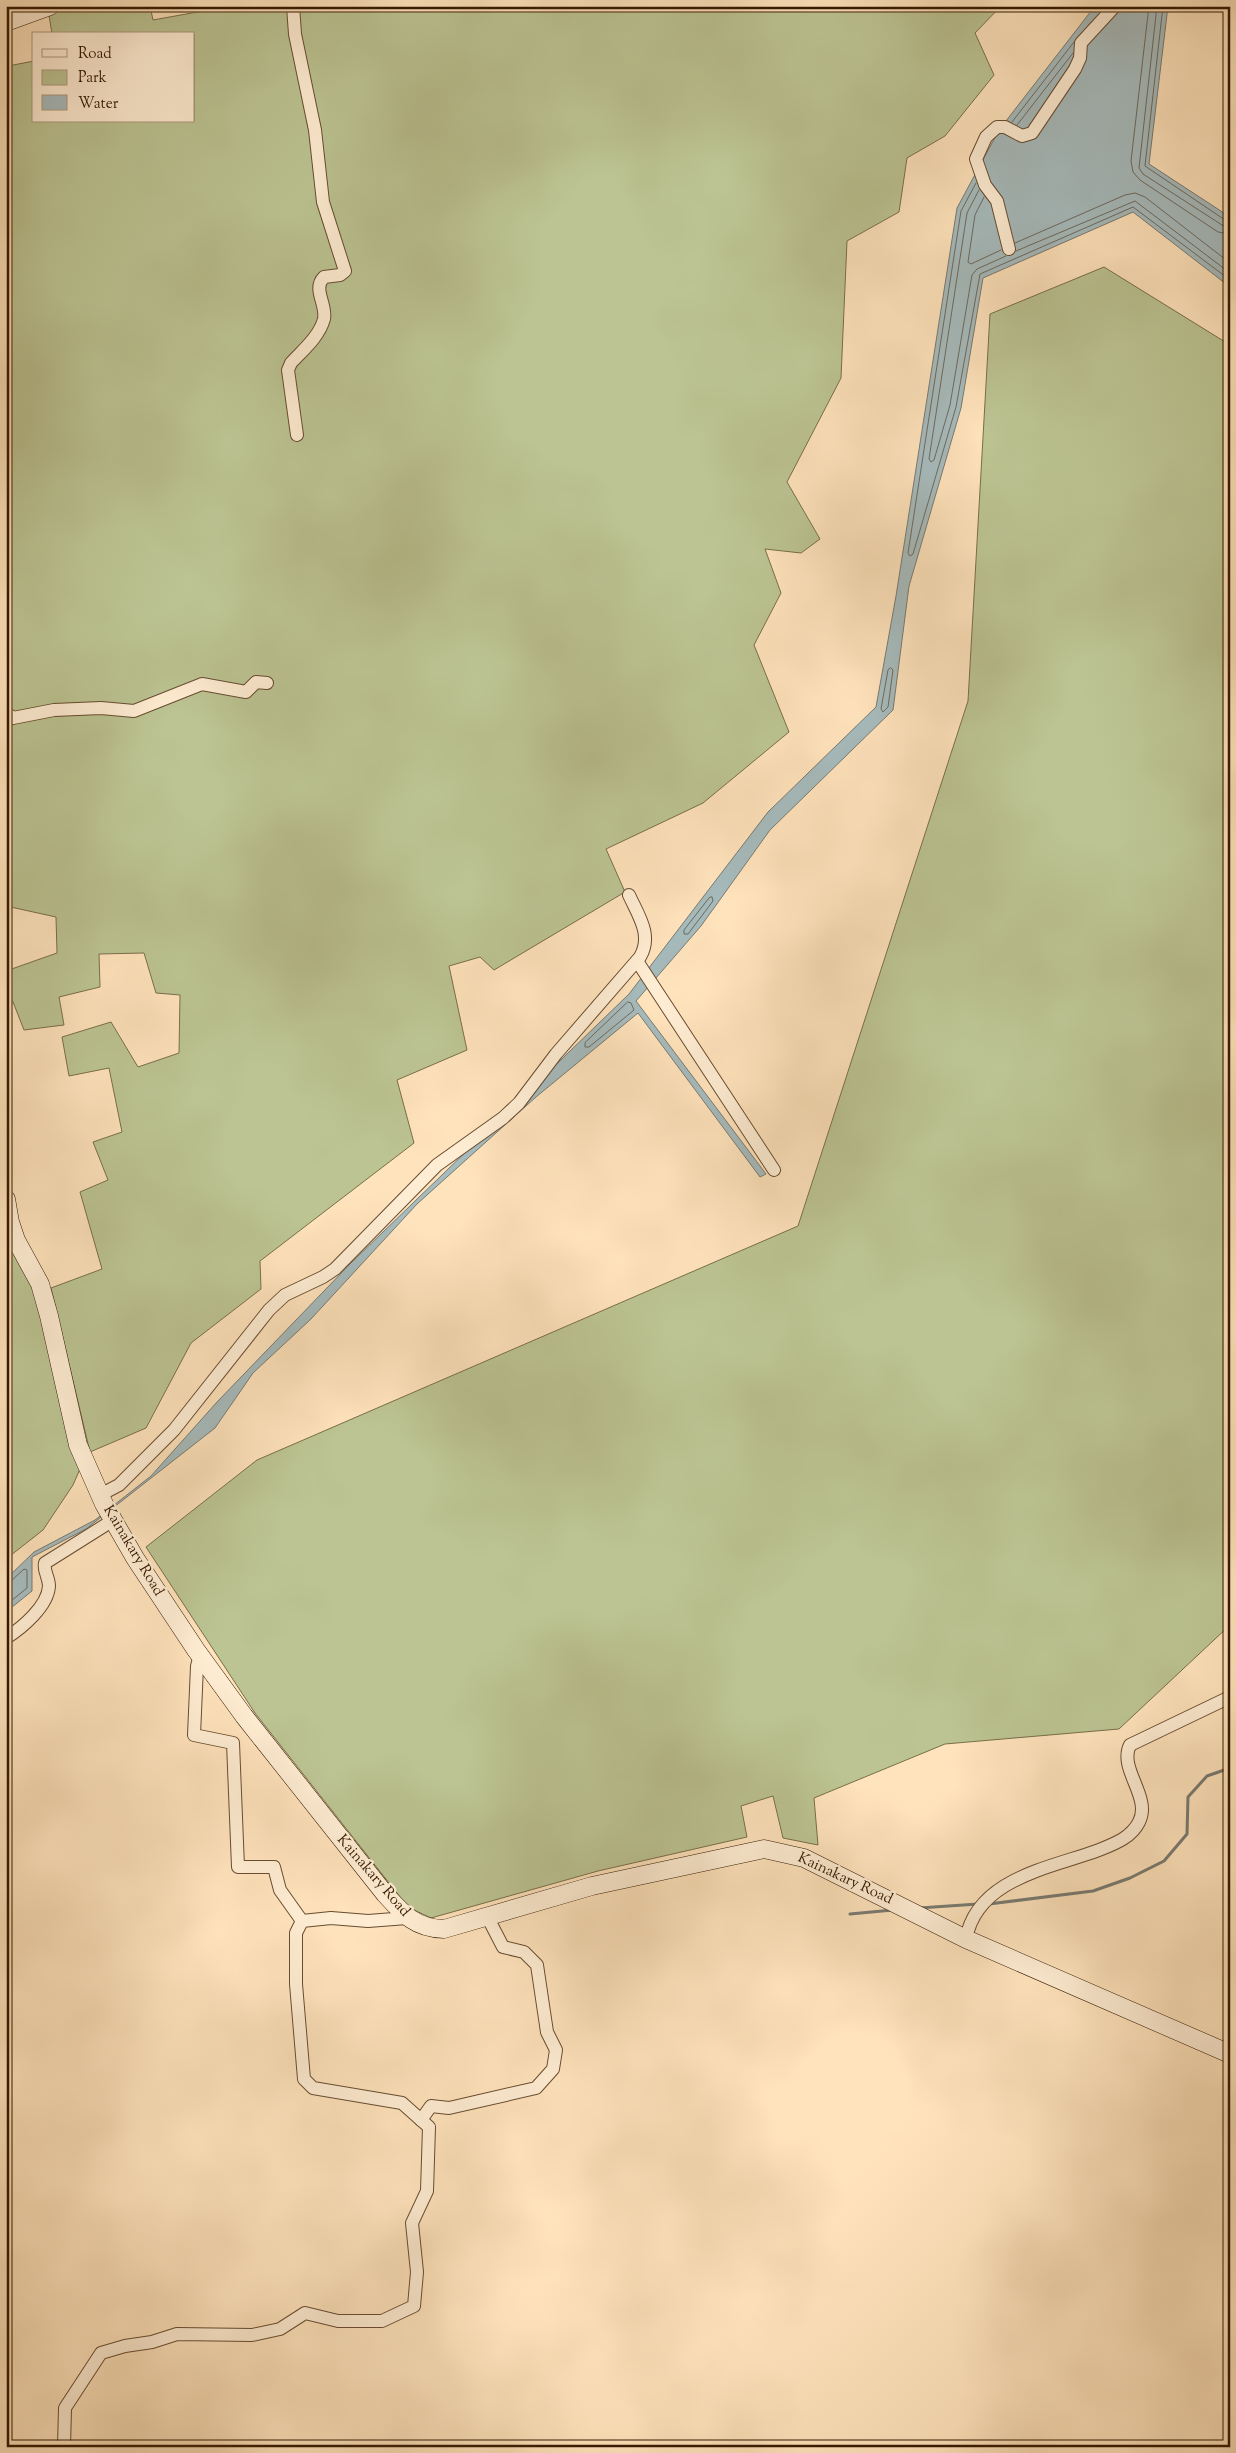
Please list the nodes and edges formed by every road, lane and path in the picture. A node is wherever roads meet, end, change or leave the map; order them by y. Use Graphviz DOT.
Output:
graph roads {
  1 [pos="50,6"];
  2 [pos="293,6"];
  3 [pos="1115,6"];
  4 [pos="6,22"];
  5 [pos="1009,249"];
  6 [pos="298,435"];
  7 [pos="268,683"];
  8 [pos="6,713"];
  9 [pos="629,895"];
  10 [pos="637,961"];
  11 [pos="774,1170"];
  12 [pos="6,1199"];
  13 [pos="108,1509"];
  14 [pos="6,1638"];
  15 [pos="200,1655"];
  16 [pos="1230,1698"];
  17 [pos="407,1918"];
  18 [pos="488,1918"];
  19 [pos="302,1921"];
  20 [pos="963,1937"];
  21 [pos="1230,2054"];
  22 [pos="421,2120"];
  23 [pos="64,2447"];
  1 -- 4 [label="main road"];
  2 -- 6 [label="street"];
  3 -- 5 [label="street"];
  7 -- 8 [label="street"];
  9 -- 10 [label="street"];
  10 -- 11 [label="street"];
  10 -- 13 [label="street"];
  12 -- 13 [label="main road, Kainakary Road"];
  13 -- 14 [label="street"];
  13 -- 15 [label="main road, Kainakary Road"];
  15 -- 17 [label="main road, Kainakary Road"];
  15 -- 19 [label="street"];
  16 -- 20 [label="street"];
  17 -- 18 [label="main road, Kainakary Road"];
  17 -- 19 [label="street"];
  18 -- 20 [label="main road, Kainakary Road"];
  18 -- 22 [label="street"];
  19 -- 22 [label="street"];
  20 -- 21 [label="main road, Kainakary Road"];
  22 -- 23 [label="street"];
}
